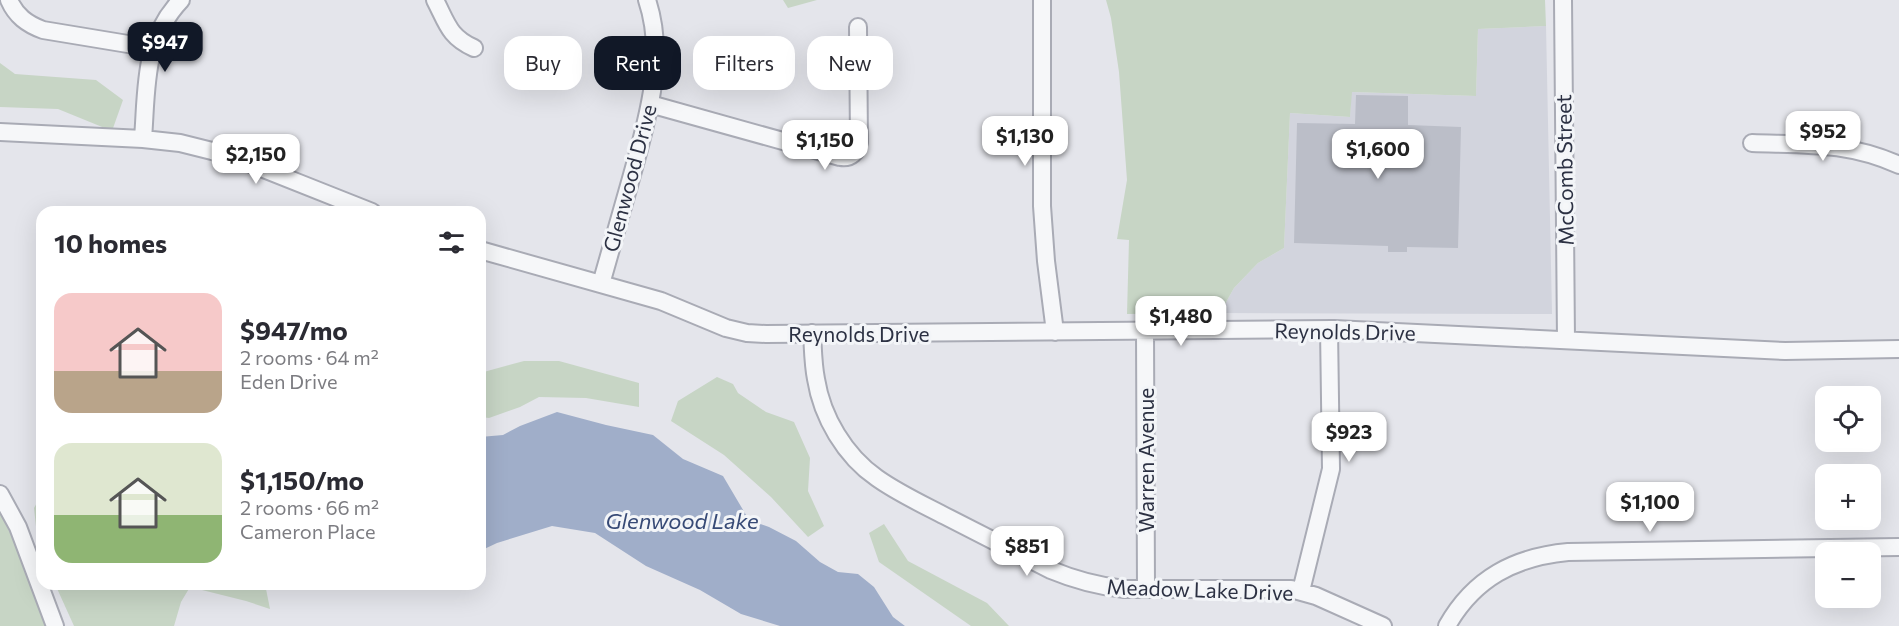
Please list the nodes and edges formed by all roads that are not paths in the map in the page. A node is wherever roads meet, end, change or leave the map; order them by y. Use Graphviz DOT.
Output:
graph roads {
  1 [pos="9,0"];
  2 [pos="181,0"];
  3 [pos="435,0"];
  4 [pos="647,0"];
  5 [pos="1042,0"];
  6 [pos="1563,0"];
  7 [pos="858,27"];
  8 [pos="152,48"];
  9 [pos="474,48"];
  10 [pos="650,104"];
  11 [pos="0,132"];
  12 [pos="143,139"];
  13 [pos="1752,143"];
  14 [pos="1899,165"];
  15 [pos="356,206"];
  16 [pos="486,252"];
  17 [pos="601,284"];
  18 [pos="1329,329"];
  19 [pos="1145,330"];
  20 [pos="1055,332"];
  21 [pos="812,333"];
  22 [pos="1566,340"];
  23 [pos="1899,349"];
  24 [pos="0,494"];
  25 [pos="1899,547"];
  26 [pos="36,575"];
  27 [pos="1146,589"];
  28 [pos="42,590"];
  29 [pos="1301,591"];
  30 [pos="55,626"];
  31 [pos="1383,626"];
  32 [pos="1447,626"];
  1 -- 8 [label="street"];
  2 -- 8 [label="street"];
  3 -- 9 [label="street"];
  4 -- 10 [label="street, Glenwood Drive"];
  5 -- 20 [label="street"];
  6 -- 22 [label="street, McComb Street"];
  7 -- 10 [label="street"];
  8 -- 12 [label="street"];
  10 -- 17 [label="street, Glenwood Drive"];
  11 -- 12 [label="street"];
  12 -- 15 [label="street"];
  13 -- 14 [label="street"];
  16 -- 17 [label="street, Reynolds Drive"];
  17 -- 21 [label="street, Reynolds Drive"];
  18 -- 19 [label="street, Reynolds Drive"];
  18 -- 22 [label="street, Reynolds Drive"];
  18 -- 29 [label="street"];
  19 -- 20 [label="street, Reynolds Drive"];
  19 -- 27 [label="street, Warren Avenue"];
  20 -- 21 [label="street, Reynolds Drive"];
  21 -- 27 [label="street, Meadow Lake Drive"];
  22 -- 23 [label="street, Reynolds Drive"];
  24 -- 26 [label="street"];
  25 -- 32 [label="street"];
  27 -- 29 [label="street, Meadow Lake Drive"];
  28 -- 30 [label="street"];
  29 -- 31 [label="street, Meadow Lake Drive"];
}
